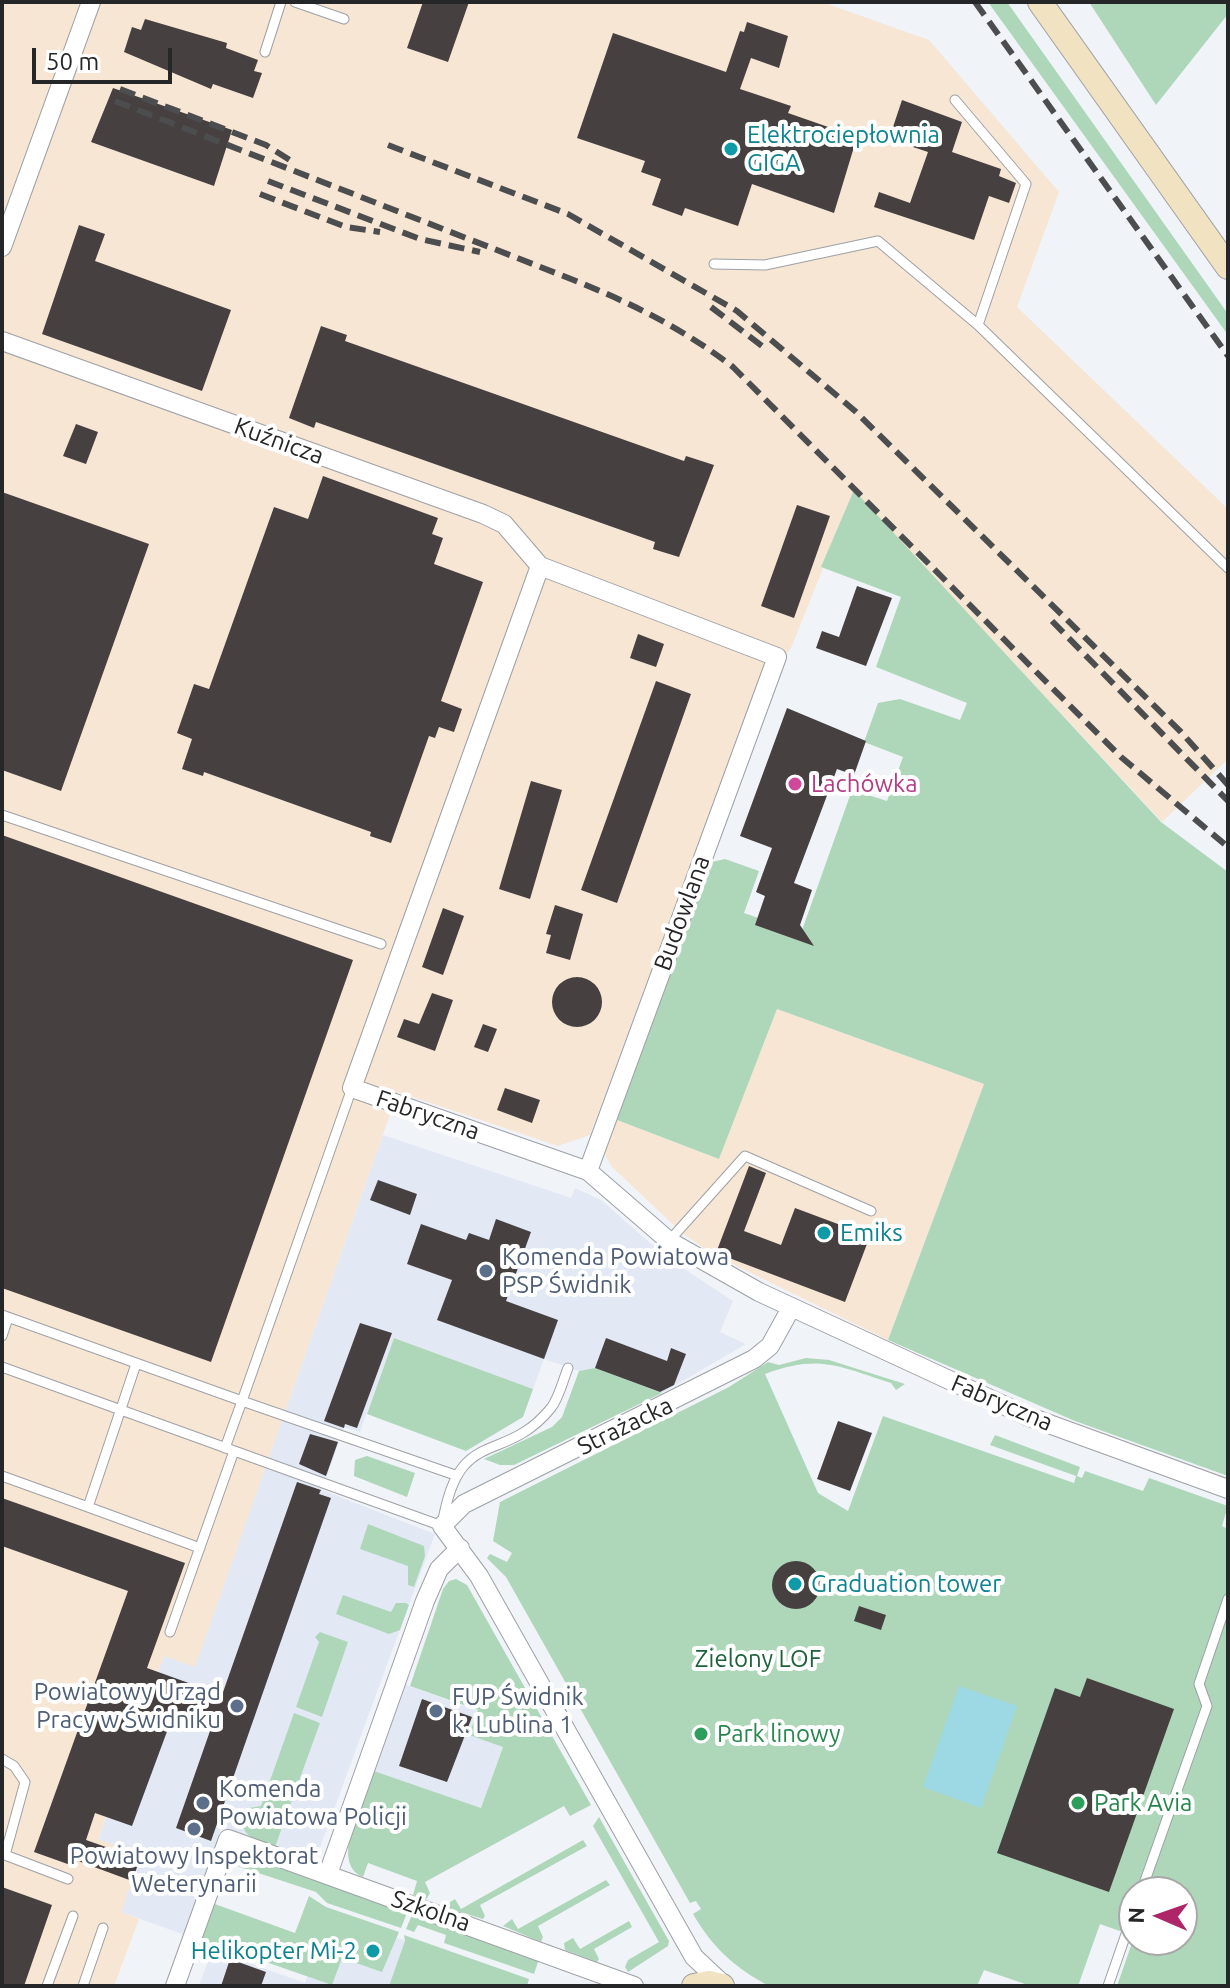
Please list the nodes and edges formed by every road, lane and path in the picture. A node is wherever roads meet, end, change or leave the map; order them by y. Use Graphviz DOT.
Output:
graph roads {
  1 [pos="91,2"];
  2 [pos="281,2"];
  3 [pos="295,2"];
  4 [pos="1040,2"];
  5 [pos="344,19"];
  6 [pos="265,52"];
  7 [pos="955,100"];
  8 [pos="2,247"];
  9 [pos="714,264"];
  10 [pos="1228,267"];
  11 [pos="978,325"];
  12 [pos="2,341"];
  13 [pos="540,566"];
  14 [pos="1228,568"];
  15 [pos="2,815"];
  16 [pos="381,944"];
  17 [pos="352,1088"];
  18 [pos="588,1171"];
  19 [pos="871,1211"];
  20 [pos="669,1241"];
  21 [pos="791,1308"];
  22 [pos="5,1316"];
  23 [pos="2,1336"];
  24 [pos="136,1364"];
  25 [pos="2,1367"];
  26 [pos="568,1368"];
  27 [pos="242,1401"];
  28 [pos="120,1410"];
  29 [pos="230,1449"];
  30 [pos="455,1475"];
  31 [pos="2,1476"];
  32 [pos="1228,1489"];
  33 [pos="88,1507"];
  34 [pos="442,1526"];
  35 [pos="200,1548"];
  36 [pos="460,1548"];
  37 [pos="1228,1599"];
  38 [pos="170,1632"];
  39 [pos="2,1759"];
  40 [pos="3,1856"];
  41 [pos="328,1874"];
  42 [pos="1147,1876"];
  43 [pos="68,1879"];
  44 [pos="73,1916"];
  45 [pos="103,1928"];
  46 [pos="1118,1956"];
  47 [pos="694,1957"];
  48 [pos="47,1986"];
  49 [pos="83,1986"];
  50 [pos="175,1986"];
  51 [pos="634,1986"];
  52 [pos="692,1986"];
  53 [pos="724,1986"];
  54 [pos="1108,1986"];
  1 -- 8 [label="street"];
  2 -- 6 [label="lane"];
  3 -- 5 [label="lane"];
  4 -- 10 [label="main road"];
  7 -- 11 [label="lane"];
  9 -- 11 [label="lane"];
  11 -- 14 [label="lane"];
  12 -- 13 [label="street, Kuźnicza"];
  13 -- 17 [label="street, Fabryczna"];
  13 -- 18 [label="street, Budowlana"];
  15 -- 16 [label="lane"];
  17 -- 18 [label="street, Fabryczna"];
  17 -- 27 [label="lane"];
  18 -- 20 [label="street, Fabryczna"];
  19 -- 20 [label="lane"];
  20 -- 21 [label="street, Fabryczna"];
  21 -- 32 [label="street, Fabryczna"];
  21 -- 34 [label="street, Strażacka"];
  22 -- 23 [label="lane"];
  22 -- 24 [label="lane"];
  24 -- 27 [label="lane"];
  24 -- 28 [label="lane"];
  25 -- 28 [label="lane"];
  26 -- 30 [label="lane"];
  27 -- 29 [label="lane"];
  27 -- 30 [label="lane"];
  28 -- 29 [label="lane"];
  28 -- 33 [label="lane"];
  29 -- 34 [label="lane"];
  29 -- 35 [label="lane"];
  30 -- 34 [label="lane"];
  31 -- 33 [label="lane"];
  33 -- 35 [label="lane"];
  34 -- 36 [label="street"];
  35 -- 38 [label="lane"];
  36 -- 41 [label="street"];
  36 -- 47 [label="street"];
  37 -- 42 [label="lane"];
  39 -- 40 [label="lane"];
  40 -- 43 [label="lane"];
  41 -- 50 [label="street, Szkolna"];
  41 -- 51 [label="street, Szkolna"];
  44 -- 48 [label="lane"];
  45 -- 49 [label="lane"];
  46 -- 54 [label="lane"];
  47 -- 52 [label="street"];
  47 -- 53 [label="street"];
  52 -- 53 [label="main road"];
}
